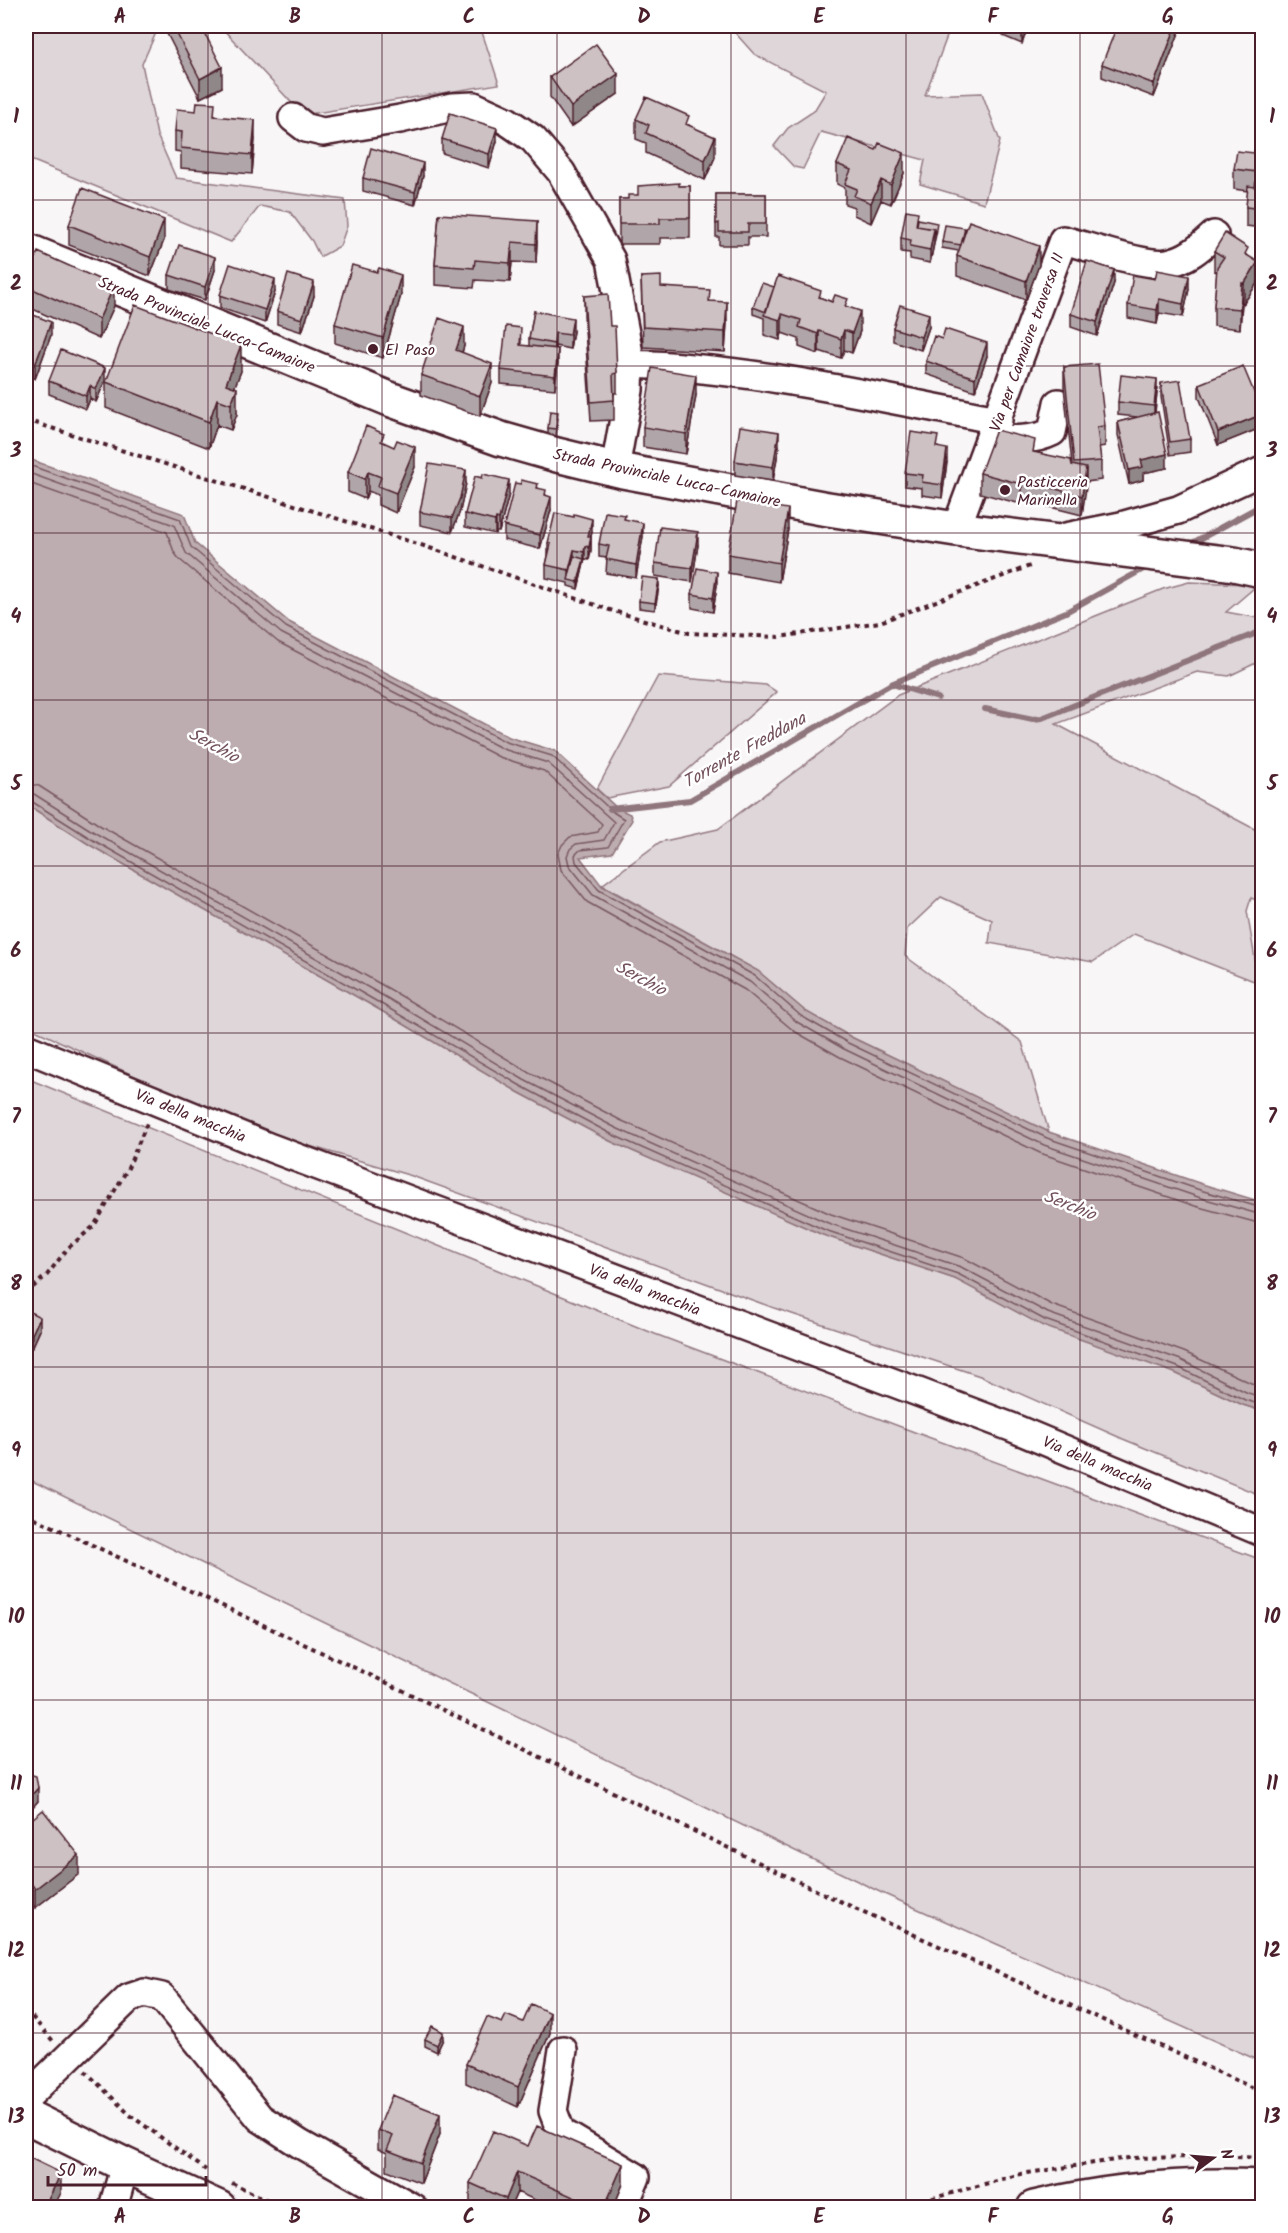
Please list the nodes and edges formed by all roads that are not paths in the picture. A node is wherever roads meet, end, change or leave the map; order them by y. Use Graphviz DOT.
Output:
graph roads {
  1 [pos="293,117"];
  2 [pos="1214,235"];
  3 [pos="26,250"];
  4 [pos="630,364"];
  5 [pos="1059,403"];
  6 [pos="994,429"];
  7 [pos="615,469"];
  8 [pos="1263,471"];
  9 [pos="956,529"];
  10 [pos="1139,546"];
  11 [pos="1253,565"];
  12 [pos="26,1048"];
  13 [pos="1263,1532"];
  14 [pos="563,2050"];
  15 [pos="26,2098"];
  16 [pos="26,2116"];
  17 [pos="126,2165"];
  18 [pos="1263,2187"];
  19 [pos="222,2193"];
  20 [pos="113,2208"];
  21 [pos="412,2208"];
  22 [pos="622,2208"];
  23 [pos="1034,2208"];
  1 -- 4 [label="street"];
  2 -- 6 [label="street, Via per Camaiore traversa II"];
  3 -- 7 [label="main road, Strada Provinciale Lucca-Camaiore"];
  4 -- 6 [label="street"];
  4 -- 7 [label="street"];
  5 -- 6 [label="street"];
  6 -- 9 [label="street, Via per Camaiore traversa II"];
  7 -- 9 [label="main road, Strada Provinciale Lucca-Camaiore"];
  8 -- 10 [label="street"];
  9 -- 10 [label="main road, Strada Provinciale Lucca-Camaiore"];
  10 -- 11 [label="main road, Strada Provinciale Lucca-Camaiore"];
  12 -- 13 [label="street, Via della macchia"];
  14 -- 22 [label="street"];
  15 -- 21 [label="street"];
  16 -- 17 [label="main road"];
  17 -- 19 [label="main road"];
  17 -- 20 [label="street"];
  18 -- 23 [label="main road"];
}
